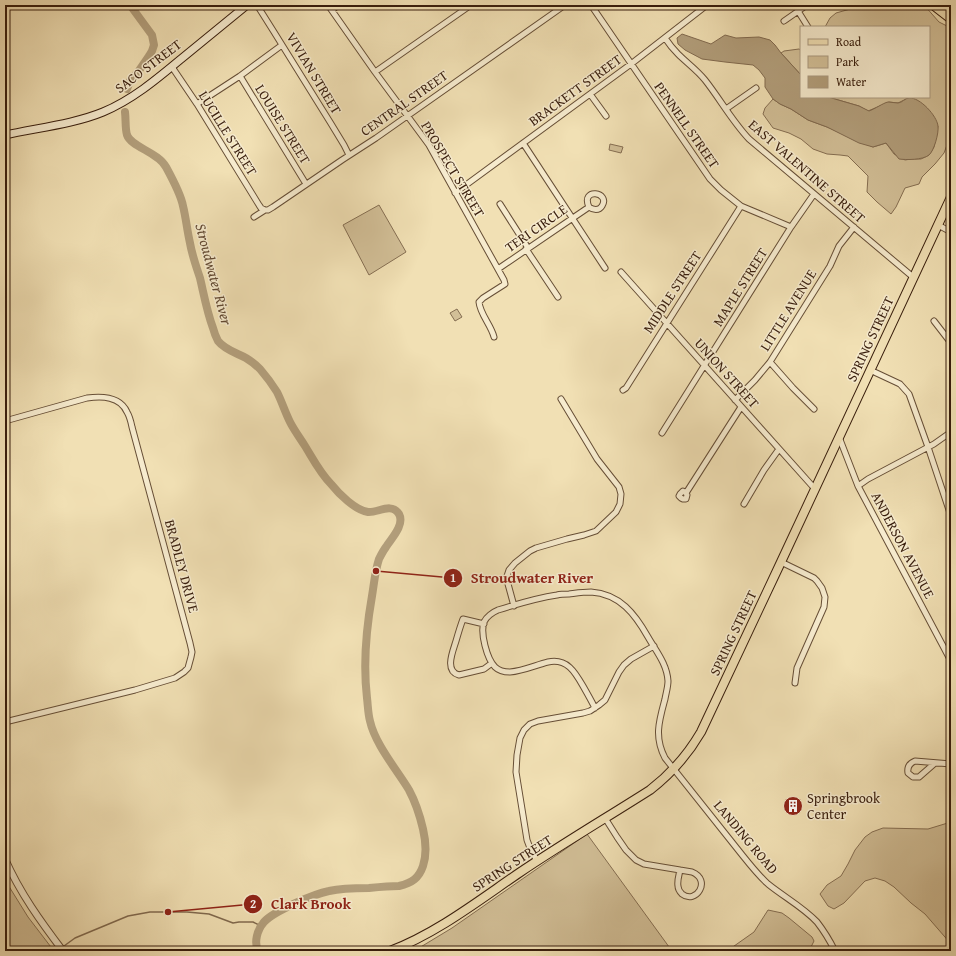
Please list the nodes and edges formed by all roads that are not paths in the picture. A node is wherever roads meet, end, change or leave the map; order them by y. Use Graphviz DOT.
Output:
graph roads {
  1 [pos="247,5"];
  2 [pos="257,5"];
  3 [pos="339,5"];
  4 [pos="471,5"];
  5 [pos="565,5"];
  6 [pos="591,5"];
  7 [pos="707,5"];
  8 [pos="808,5"];
  9 [pos="933,5"];
  10 [pos="946,5"];
  11 [pos="330,7"];
  12 [pos="951,8"];
  13 [pos="798,11"];
  14 [pos="951,19"];
  15 [pos="784,21"];
  16 [pos="807,26"];
  17 [pos="665,38"];
  18 [pos="282,45"];
  19 [pos="631,64"];
  20 [pos="172,66"];
  21 [pos="375,72"];
  22 [pos="240,76"];
  23 [pos="756,88"];
  24 [pos="590,94"];
  25 [pos="197,104"];
  26 [pos="726,109"];
  27 [pos="407,116"];
  28 [pos="606,116"];
  29 [pos="5,135"];
  30 [pos="523,143"];
  31 [pos="348,155"];
  32 [pos="306,184"];
  33 [pos="455,193"];
  34 [pos="814,194"];
  35 [pos="951,197"];
  36 [pos="500,204"];
  37 [pos="588,206"];
  38 [pos="740,206"];
  39 [pos="265,210"];
  40 [pos="254,217"];
  41 [pos="572,218"];
  42 [pos="938,225"];
  43 [pos="854,226"];
  44 [pos="791,227"];
  45 [pos="951,232"];
  46 [pos="527,249"];
  47 [pos="605,268"];
  48 [pos="498,269"];
  49 [pos="621,272"];
  50 [pos="913,277"];
  51 [pos="558,297"];
  52 [pos="934,321"];
  53 [pos="666,324"];
  54 [pos="494,337"];
  55 [pos="951,343"];
  56 [pos="770,362"];
  57 [pos="705,366"];
  58 [pos="870,370"];
  59 [pos="623,390"];
  60 [pos="561,399"];
  61 [pos="735,400"];
  62 [pos="741,407"];
  63 [pos="814,409"];
  64 [pos="5,421"];
  65 [pos="951,432"];
  66 [pos="662,434"];
  67 [pos="839,437"];
  68 [pos="928,447"];
  69 [pos="779,449"];
  70 [pos="858,486"];
  71 [pos="815,489"];
  72 [pos="686,492"];
  73 [pos="744,504"];
  74 [pos="951,516"];
  75 [pos="781,562"];
  76 [pos="514,606"];
  77 [pos="484,624"];
  78 [pos="654,646"];
  79 [pos="951,660"];
  80 [pos="492,663"];
  81 [pos="795,683"];
  82 [pos="595,708"];
  83 [pos="5,722"];
  84 [pos="935,763"];
  85 [pos="951,764"];
  86 [pos="674,770"];
  87 [pos="605,818"];
  88 [pos="5,859"];
  89 [pos="537,861"];
  90 [pos="680,870"];
  91 [pos="63,951"];
  92 [pos="390,951"];
  93 [pos="835,951"];
  1 -- 20 [label="main road, SACO STREET"];
  2 -- 18 [label="street, VIVIAN STREET"];
  3 -- 11 [label="street"];
  4 -- 21 [label="street"];
  5 -- 27 [label="street, CENTRAL STREET"];
  6 -- 19 [label="street, PENNELL STREET"];
  7 -- 17 [label="street, BRACKETT STREET"];
  8 -- 13 [label="street"];
  9 -- 14 [label="main road"];
  10 -- 12 [label="main road"];
  11 -- 21 [label="street, PROSPECT STREET"];
  13 -- 15 [label="street"];
  13 -- 16 [label="street"];
  17 -- 19 [label="street, BRACKETT STREET"];
  17 -- 26 [label="street, EAST VALENTINE STREET"];
  18 -- 22 [label="street"];
  18 -- 31 [label="street, VIVIAN STREET"];
  19 -- 24 [label="street, BRACKETT STREET"];
  19 -- 38 [label="street, PENNELL STREET"];
  20 -- 25 [label="street, LUCILLE STREET"];
  20 -- 29 [label="main road, SACO STREET"];
  21 -- 27 [label="street, PROSPECT STREET"];
  22 -- 25 [label="street"];
  22 -- 32 [label="street, LOUISE STREET"];
  23 -- 26 [label="street"];
  24 -- 28 [label="street"];
  24 -- 30 [label="street, BRACKETT STREET"];
  25 -- 39 [label="street, LUCILLE STREET"];
  26 -- 34 [label="street, EAST VALENTINE STREET"];
  27 -- 31 [label="street, CENTRAL STREET"];
  27 -- 33 [label="street, PROSPECT STREET"];
  30 -- 33 [label="street, BRACKETT STREET"];
  30 -- 41 [label="street"];
  31 -- 32 [label="street, CENTRAL STREET"];
  32 -- 39 [label="street, CENTRAL STREET"];
  33 -- 48 [label="street, PROSPECT STREET"];
  34 -- 43 [label="street, EAST VALENTINE STREET"];
  34 -- 44 [label="street, MAPLE STREET"];
  35 -- 42 [label="main road, SPRING STREET"];
  36 -- 46 [label="street"];
  37 -- 41 [label="street, TERI CIRCLE"];
  38 -- 44 [label="street, PENNELL STREET"];
  38 -- 53 [label="street, MIDDLE STREET"];
  39 -- 40 [label="street, CENTRAL STREET"];
  41 -- 46 [label="street, TERI CIRCLE"];
  41 -- 47 [label="street"];
  42 -- 45 [label="street"];
  42 -- 50 [label="main road, SPRING STREET"];
  43 -- 50 [label="street, EAST VALENTINE STREET"];
  43 -- 56 [label="street, LITTLE AVENUE"];
  44 -- 57 [label="street, MAPLE STREET"];
  46 -- 48 [label="street, TERI CIRCLE"];
  46 -- 51 [label="street"];
  48 -- 54 [label="street, PROSPECT STREET"];
  49 -- 53 [label="street, UNION STREET"];
  50 -- 58 [label="main road, SPRING STREET"];
  52 -- 55 [label="street"];
  53 -- 57 [label="street, UNION STREET"];
  53 -- 59 [label="street, MIDDLE STREET"];
  56 -- 61 [label="street, LITTLE AVENUE"];
  56 -- 63 [label="street"];
  57 -- 61 [label="street, UNION STREET"];
  57 -- 66 [label="street, MAPLE STREET"];
  58 -- 67 [label="main road, SPRING STREET"];
  58 -- 68 [label="street"];
  60 -- 76 [label="street"];
  61 -- 62 [label="street, UNION STREET"];
  62 -- 69 [label="street, UNION STREET"];
  62 -- 72 [label="street"];
  64 -- 83 [label="street, BRADLEY DRIVE"];
  65 -- 68 [label="street"];
  67 -- 70 [label="street, ANDERSON AVENUE"];
  67 -- 71 [label="main road, SPRING STREET"];
  68 -- 70 [label="street"];
  68 -- 74 [label="street"];
  69 -- 71 [label="street, UNION STREET"];
  69 -- 73 [label="street"];
  70 -- 79 [label="street, ANDERSON AVENUE"];
  71 -- 75 [label="main road, SPRING STREET"];
  75 -- 81 [label="street"];
  75 -- 86 [label="main road, SPRING STREET"];
  76 -- 77 [label="street, LANDING ROAD"];
  76 -- 78 [label="street, LANDING ROAD"];
  77 -- 80 [label="street"];
  77 -- 80 [label="street"];
  78 -- 82 [label="street"];
  78 -- 86 [label="street, LANDING ROAD"];
  80 -- 82 [label="street"];
  82 -- 89 [label="street"];
  84 -- 84 [label="street"];
  84 -- 85 [label="street"];
  86 -- 87 [label="main road, SPRING STREET"];
  86 -- 93 [label="street, LANDING ROAD"];
  87 -- 89 [label="main road, SPRING STREET"];
  87 -- 90 [label="street"];
  88 -- 91 [label="street"];
  89 -- 92 [label="main road, SPRING STREET"];
  90 -- 90 [label="street"];
}
